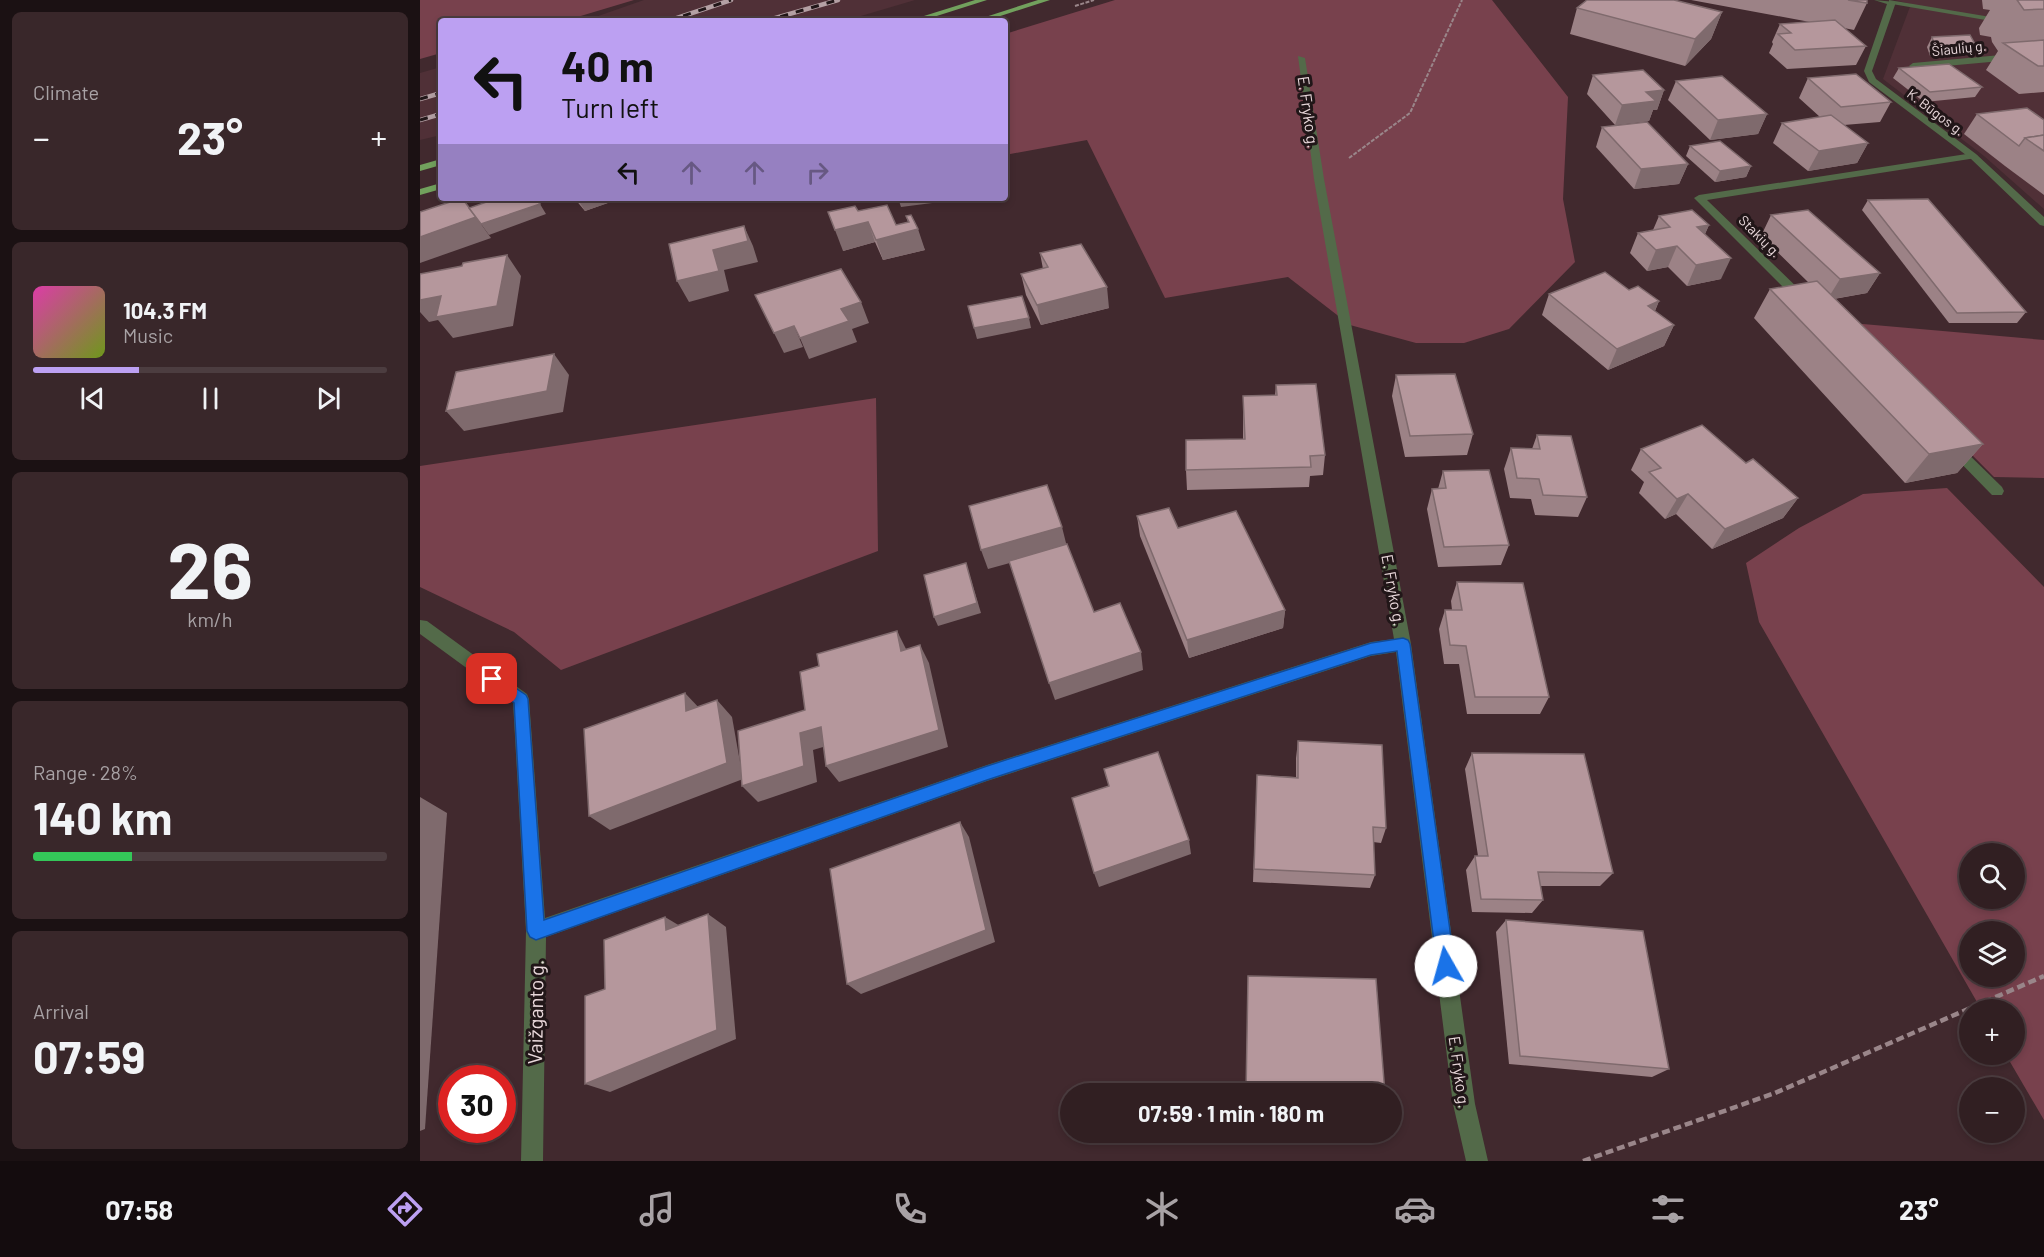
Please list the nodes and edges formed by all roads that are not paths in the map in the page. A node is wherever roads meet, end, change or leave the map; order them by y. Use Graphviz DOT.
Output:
graph roads {
  1 [pos="982,0"];
  2 [pos="1046,0"];
  3 [pos="1878,0"];
  4 [pos="1892,2"];
  5 [pos="922,18"];
  6 [pos="987,18"];
  7 [pos="2044,28"];
  8 [pos="2044,54"];
  9 [pos="1301,58"];
  10 [pos="1913,66"];
  11 [pos="1973,156"];
  12 [pos="438,163"];
  13 [pos="420,168"];
  14 [pos="438,187"];
  15 [pos="420,192"];
  16 [pos="2044,223"];
  17 [pos="1812,309"];
  18 [pos="1946,441"];
  19 [pos="1997,490"];
  20 [pos="421,626"];
  21 [pos="1403,644"];
  22 [pos="536,931"];
  23 [pos="532,1161"];
  24 [pos="1476,1161"];
  1 -- 5 [label="main road"];
  2 -- 6 [label="main road"];
  3 -- 4 [label="street"];
  4 -- 7 [label="street"];
  4 -- 11 [label="street, K. Būgos g."];
  8 -- 10 [label="street, Šiaulių g."];
  9 -- 21 [label="street, E. Fryko g."];
  11 -- 16 [label="street, K. Būgos g."];
  11 -- 17 [label="street, Stakių g."];
  12 -- 13 [label="main road"];
  14 -- 15 [label="main road"];
  18 -- 19 [label="street"];
  20 -- 22 [label="street, Vaižganto g."];
  21 -- 22 [label="street"];
  21 -- 24 [label="street, E. Fryko g."];
  22 -- 23 [label="street, Vaižganto g."];
}
